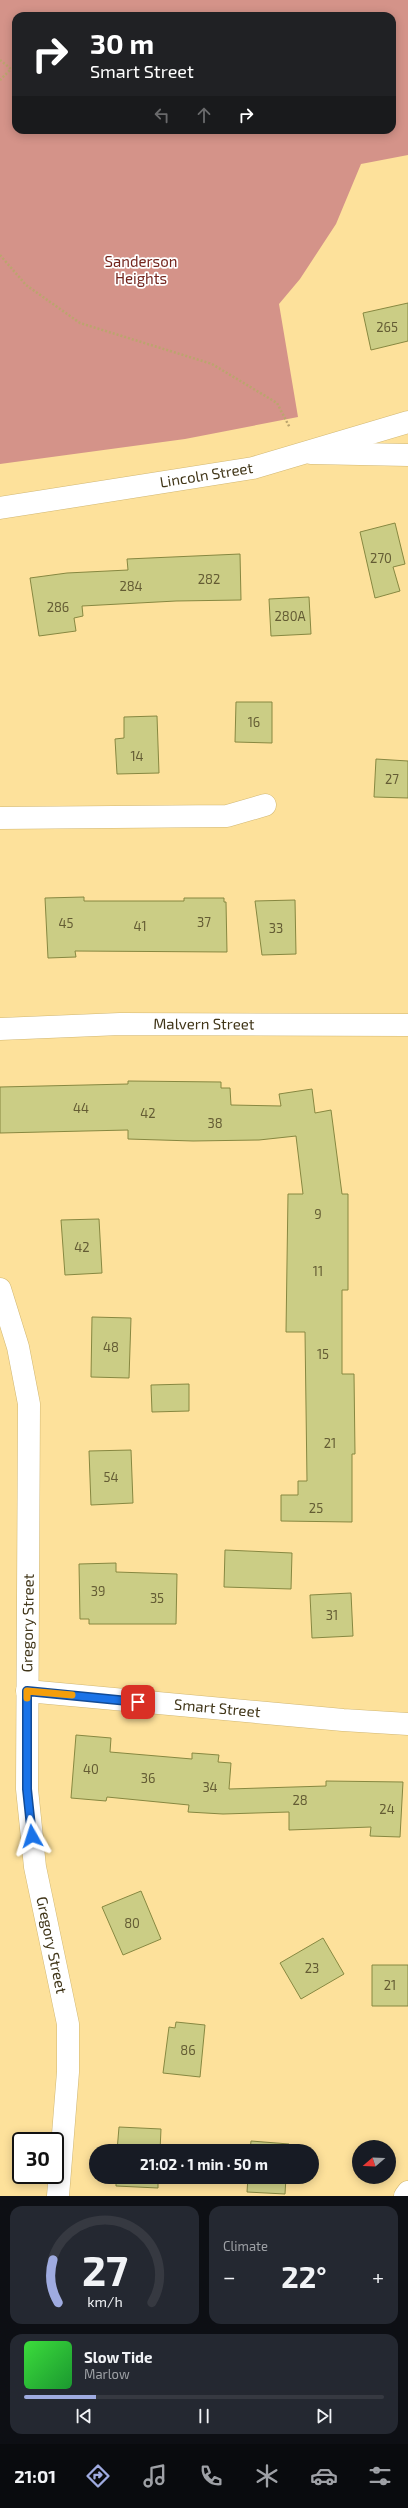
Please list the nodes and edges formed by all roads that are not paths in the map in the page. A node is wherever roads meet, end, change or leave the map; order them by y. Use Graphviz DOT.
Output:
graph roads {
  1 [pos="408,422"];
  2 [pos="303,453"];
  3 [pos="408,455"];
  4 [pos="0,508"];
  5 [pos="265,805"];
  6 [pos="0,818"];
  7 [pos="408,1025"];
  8 [pos="0,1029"];
  9 [pos="0,1289"];
  10 [pos="27,1691"];
  11 [pos="408,1724"];
  12 [pos="408,2192"];
  13 [pos="58,2196"];
  14 [pos="406,2196"];
  1 -- 2 [label="street, Lincoln Street"];
  2 -- 3 [label="street"];
  2 -- 4 [label="street, Lincoln Street"];
  5 -- 6 [label="street"];
  7 -- 8 [label="street, Malvern Street"];
  9 -- 10 [label="street, Gregory Street"];
  10 -- 11 [label="street, Smart Street"];
  10 -- 13 [label="street, Gregory Street"];
  12 -- 14 [label="street"];
}
